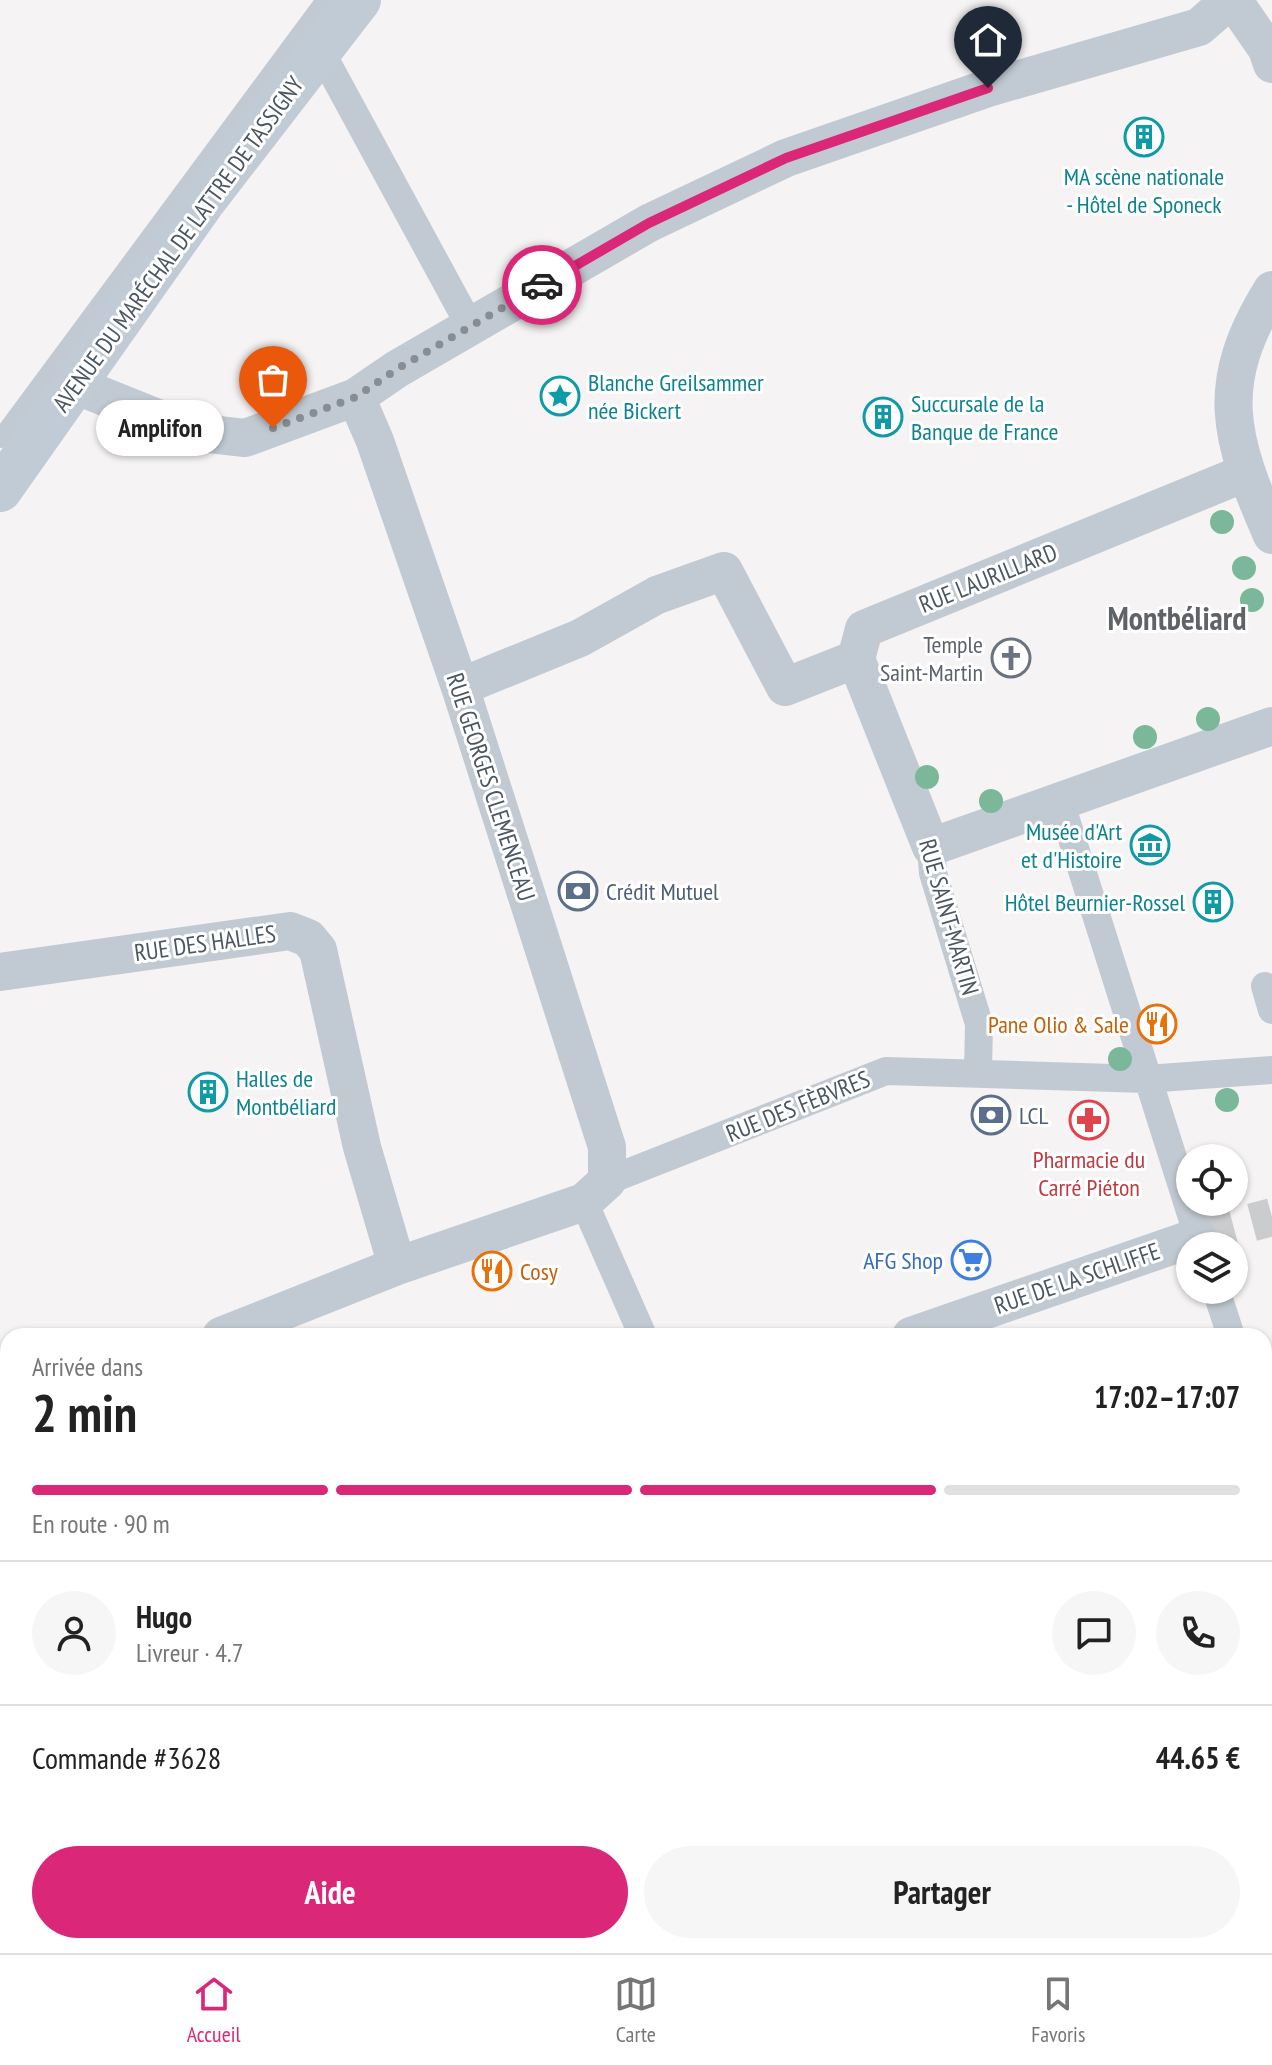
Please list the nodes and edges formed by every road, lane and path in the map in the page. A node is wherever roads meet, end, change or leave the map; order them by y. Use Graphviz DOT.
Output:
graph roads {
  1 [pos="1232,0"];
  2 [pos="341,4"];
  3 [pos="320,50"];
  4 [pos="1272,64"];
  5 [pos="1272,290"];
  6 [pos="470,326"];
  7 [pos="75,385"];
  8 [pos="356,397"];
  9 [pos="0,439"];
  10 [pos="1245,473"];
  11 [pos="0,490"];
  12 [pos="1270,523"];
  13 [pos="856,659"];
  14 [pos="460,687"];
  15 [pos="1272,726"];
  16 [pos="1060,801"];
  17 [pos="931,847"];
  18 [pos="0,972"];
  19 [pos="1272,1070"];
  20 [pos="978,1071"];
  21 [pos="1146,1079"];
  22 [pos="596,1192"];
  23 [pos="1196,1232"];
  24 [pos="1176,1249"];
  25 [pos="397,1266"];
  26 [pos="1221,1304"];
  27 [pos="296,1322"];
  28 [pos="264,1328"];
  29 [pos="640,1328"];
  30 [pos="935,1328"];
  31 [pos="1228,1328"];
  1 -- 4 [label="street"];
  1 -- 6 [label="street"];
  2 -- 3 [label="main road, AVENUE DU MARÉCHAL DE LATTRE DE TASSIGNY"];
  2 -- 9 [label="lane"];
  3 -- 6 [label="street"];
  3 -- 7 [label="main road, AVENUE DU MARÉCHAL DE LATTRE DE TASSIGNY"];
  5 -- 10 [label="street"];
  6 -- 8 [label="street"];
  7 -- 8 [label="street"];
  7 -- 11 [label="main road, AVENUE DU MARÉCHAL DE LATTRE DE TASSIGNY"];
  8 -- 14 [label="street, RUE GEORGES CLEMENCEAU"];
  10 -- 12 [label="street"];
  10 -- 13 [label="street, RUE LAURILLARD"];
  13 -- 14 [label="street"];
  13 -- 17 [label="street, RUE SAINT-MARTIN"];
  14 -- 22 [label="street, RUE GEORGES CLEMENCEAU"];
  15 -- 16 [label="street"];
  16 -- 17 [label="street"];
  16 -- 21 [label="street"];
  17 -- 20 [label="street, RUE SAINT-MARTIN"];
  18 -- 25 [label="street, RUE DES HALLES"];
  19 -- 21 [label="street, RUE DES FÈBVRES"];
  20 -- 21 [label="street, RUE DES FÈBVRES"];
  20 -- 22 [label="street, RUE DES FÈBVRES"];
  21 -- 23 [label="street"];
  22 -- 25 [label="street, RUE DES FÈBVRES"];
  22 -- 29 [label="street"];
  24 -- 30 [label="street, RUE DE LA SCHLIFFE"];
  25 -- 27 [label="street, RUE DES FÈBVRES"];
  26 -- 31 [label="street"];
  27 -- 28 [label="street, RUE DES FÈBVRES"];
}
